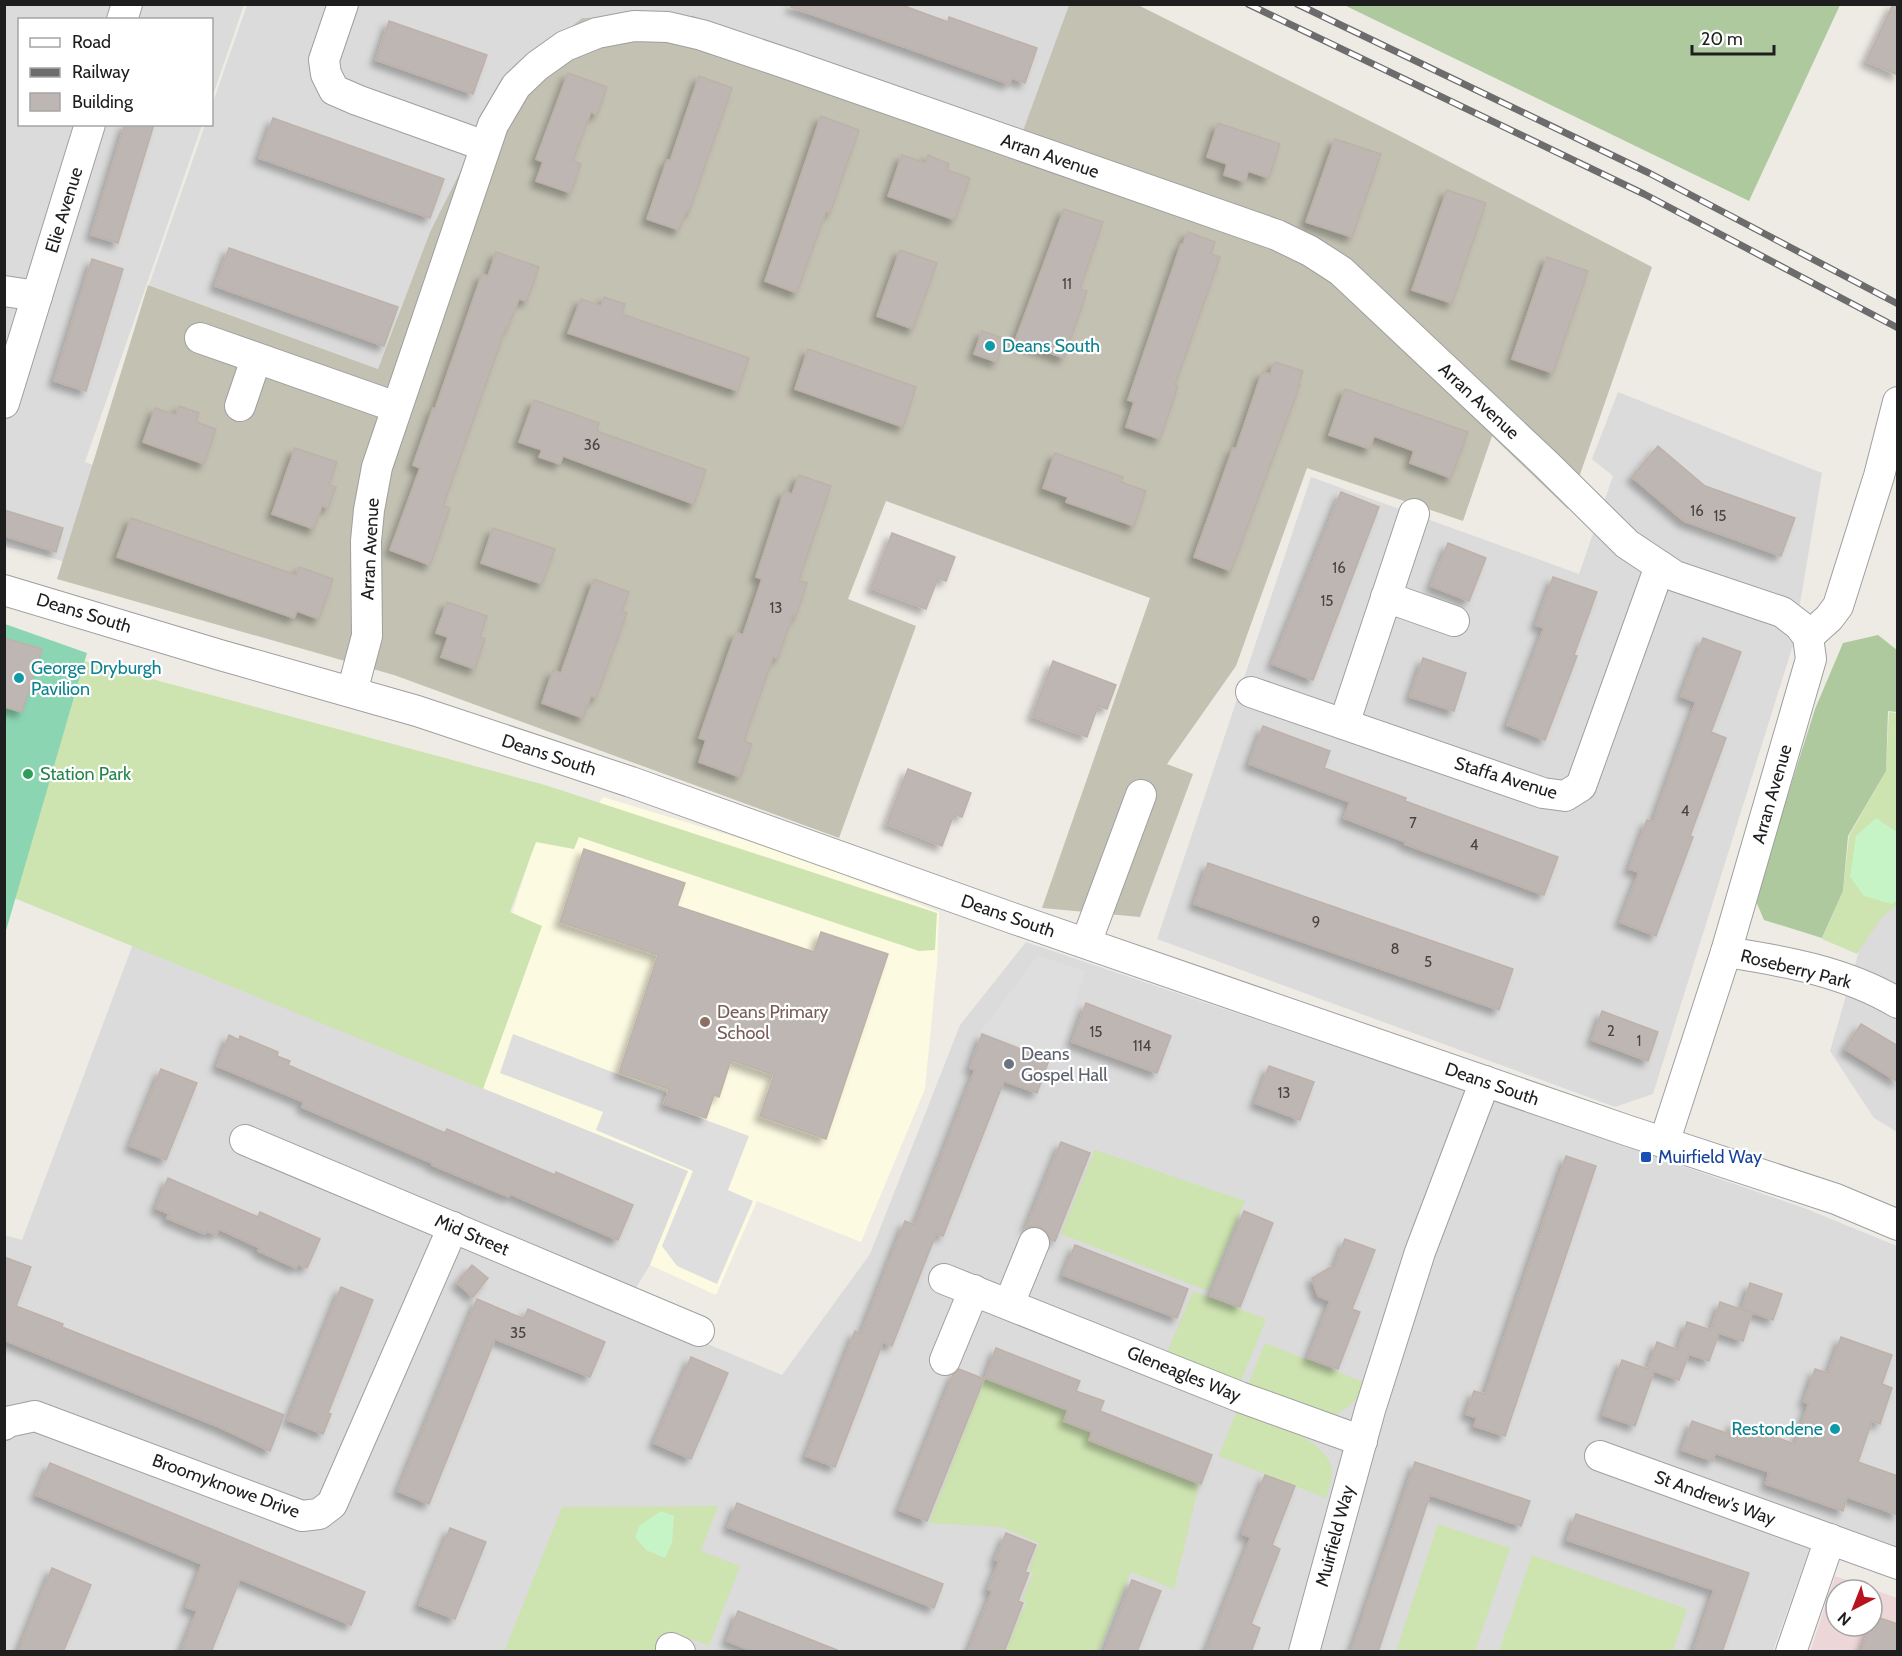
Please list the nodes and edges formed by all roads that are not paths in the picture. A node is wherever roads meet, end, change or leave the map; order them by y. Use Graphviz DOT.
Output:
graph roads {
  1 [pos="343,4"];
  2 [pos="634,15"];
  3 [pos="89,126"];
  4 [pos="485,146"];
  5 [pos="4,291"];
  6 [pos="38,296"];
  7 [pos="200,338"];
  8 [pos="256,359"];
  9 [pos="1898,402"];
  10 [pos="4,404"];
  11 [pos="240,406"];
  12 [pos="396,407"];
  13 [pos="1414,514"];
  14 [pos="1660,566"];
  15 [pos="4,590"];
  16 [pos="1386,597"];
  17 [pos="1455,621"];
  18 [pos="1808,637"];
  19 [pos="352,692"];
  20 [pos="1251,692"];
  21 [pos="1344,724"];
  22 [pos="1141,795"];
  23 [pos="1086,943"];
  24 [pos="1726,952"];
  25 [pos="1898,1003"];
  26 [pos="1485,1081"];
  27 [pos="245,1140"];
  28 [pos="1664,1143"];
  29 [pos="1898,1225"];
  30 [pos="453,1227"];
  31 [pos="1034,1243"];
  32 [pos="944,1279"];
  33 [pos="974,1290"];
  34 [pos="1009,1304"];
  35 [pos="699,1331"];
  36 [pos="945,1360"];
  37 [pos="4,1425"];
  38 [pos="1362,1440"];
  39 [pos="1600,1456"];
  40 [pos="1830,1539"];
  41 [pos="1898,1564"];
  42 [pos="1304,1652"];
  43 [pos="1791,1652"];
  1 -- 4 [label="street"];
  2 -- 4 [label="street, Arran Avenue"];
  2 -- 14 [label="street, Arran Avenue"];
  3 -- 6 [label="street, Elie Avenue"];
  4 -- 12 [label="street, Arran Avenue"];
  5 -- 6 [label="street"];
  6 -- 10 [label="street, Elie Avenue"];
  7 -- 8 [label="street"];
  8 -- 11 [label="street"];
  8 -- 12 [label="street"];
  9 -- 18 [label="street"];
  12 -- 19 [label="street, Arran Avenue"];
  13 -- 16 [label="street"];
  14 -- 18 [label="street, Arran Avenue"];
  14 -- 21 [label="street, Staffa Avenue"];
  15 -- 19 [label="street, Deans South"];
  16 -- 17 [label="street"];
  16 -- 21 [label="street"];
  18 -- 24 [label="street, Arran Avenue"];
  19 -- 23 [label="street, Deans South"];
  20 -- 21 [label="street, Staffa Avenue"];
  22 -- 23 [label="street"];
  23 -- 26 [label="street, Deans South"];
  24 -- 25 [label="street, Roseberry Park"];
  24 -- 28 [label="street, Arran Avenue"];
  26 -- 28 [label="street, Deans South"];
  26 -- 38 [label="street, Muirfield Way"];
  27 -- 30 [label="street, Mid Street"];
  28 -- 29 [label="street, Deans South"];
  30 -- 35 [label="street, Mid Street"];
  30 -- 37 [label="street, Broomyknowe Drive"];
  31 -- 34 [label="street"];
  32 -- 33 [label="street, Gleneagles Way"];
  33 -- 34 [label="street, Gleneagles Way"];
  33 -- 36 [label="street"];
  34 -- 38 [label="street, Gleneagles Way"];
  38 -- 42 [label="street, Muirfield Way"];
  39 -- 40 [label="street, St Andrew's Way"];
  40 -- 41 [label="street, St Andrew's Way"];
  40 -- 43 [label="street"];
}
